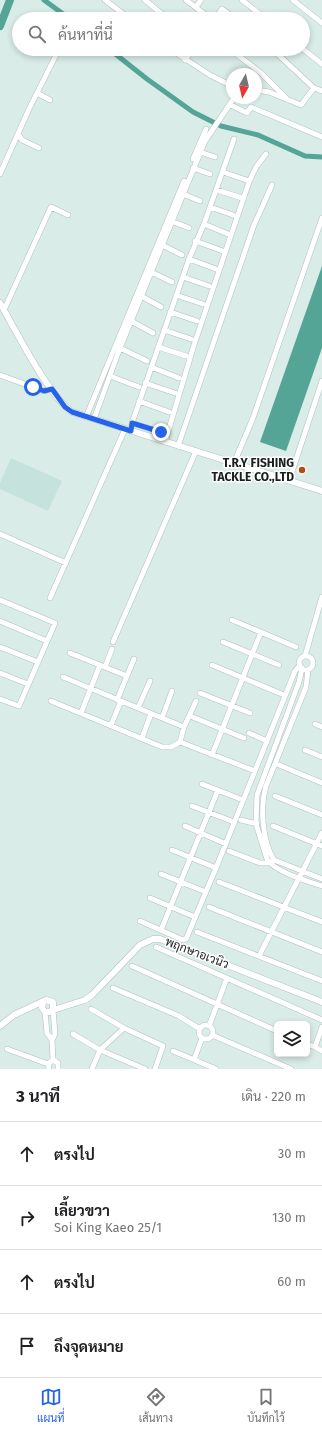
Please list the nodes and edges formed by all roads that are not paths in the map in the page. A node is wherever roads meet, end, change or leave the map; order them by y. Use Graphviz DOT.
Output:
graph roads {
  1 [pos="105,0"];
  2 [pos="145,0"];
  3 [pos="186,0"];
  4 [pos="201,0"];
  5 [pos="293,0"];
  6 [pos="245,1"];
  7 [pos="196,7"];
  8 [pos="121,12"];
  9 [pos="160,12"];
  10 [pos="202,12"];
  11 [pos="258,12"];
  12 [pos="308,12"];
  13 [pos="310,13"];
  14 [pos="322,23"];
  15 [pos="310,55"];
  16 [pos="56,56"];
  17 [pos="180,56"];
  18 [pos="188,56"];
  19 [pos="239,56"];
  20 [pos="280,56"];
  21 [pos="185,60"];
  22 [pos="322,64"];
  23 [pos="226,83"];
  24 [pos="314,88"];
  25 [pos="262,91"];
  26 [pos="322,91"];
  27 [pos="37,93"];
  28 [pos="50,100"];
  29 [pos="288,100"];
  30 [pos="231,104"];
  31 [pos="206,129"];
  32 [pos="18,134"];
  33 [pos="322,137"];
  34 [pos="234,139"];
  35 [pos="39,148"];
  36 [pos="200,152"];
  37 [pos="266,154"];
  38 [pos="216,157"];
  39 [pos="193,168"];
  40 [pos="223,172"];
  41 [pos="0,174"];
  42 [pos="210,174"];
  43 [pos="249,181"];
  44 [pos="272,185"];
  45 [pos="216,190"];
  46 [pos="183,194"];
  47 [pos="242,198"];
  48 [pos="200,200"];
  49 [pos="210,207"];
  50 [pos="68,215"];
  51 [pos="236,216"];
  52 [pos="322,218"];
  53 [pos="171,221"];
  54 [pos="204,224"];
  55 [pos="189,228"];
  56 [pos="228,234"];
  57 [pos="196,241"];
  58 [pos="162,246"];
  59 [pos="222,251"];
  60 [pos="182,255"];
  61 [pos="189,258"];
  62 [pos="216,269"];
  63 [pos="151,272"];
  64 [pos="183,277"];
  65 [pos="172,282"];
  66 [pos="209,286"];
  67 [pos="176,295"];
  68 [pos="141,296"];
  69 [pos="0,303"];
  70 [pos="204,304"];
  71 [pos="161,307"];
  72 [pos="4,310"];
  73 [pos="170,312"];
  74 [pos="131,321"];
  75 [pos="197,321"];
  76 [pos="164,330"];
  77 [pos="153,332"];
  78 [pos="191,339"];
  79 [pos="158,347"];
  80 [pos="120,348"];
  81 [pos="186,356"];
  82 [pos="147,361"];
  83 [pos="151,367"];
  84 [pos="0,375"];
  85 [pos="110,376"];
  86 [pos="180,378"];
  87 [pos="322,381"];
  88 [pos="145,383"];
  89 [pos="139,387"];
  90 [pos="52,389"];
  91 [pos="175,393"];
  92 [pos="139,401"];
  93 [pos="169,412"];
  94 [pos="86,417"];
  95 [pos="94,419"];
  96 [pos="132,423"];
  97 [pos="128,430"];
  98 [pos="161,432"];
  99 [pos="165,442"];
  100 [pos="178,446"];
  101 [pos="196,451"];
  102 [pos="234,463"];
  103 [pos="289,481"];
  104 [pos="322,491"];
  105 [pos="0,534"];
  106 [pos="66,563"];
  107 [pos="322,597"];
  108 [pos="50,598"];
  109 [pos="0,602"];
  110 [pos="232,620"];
  111 [pos="0,621"];
  112 [pos="261,632"];
  113 [pos="47,641"];
  114 [pos="113,642"];
  115 [pos="224,642"];
  116 [pos="0,647"];
  117 [pos="296,647"];
  118 [pos="112,649"];
  119 [pos="70,653"];
  120 [pos="252,654"];
  121 [pos="306,656"];
  122 [pos="134,659"];
  123 [pos="38,662"];
  124 [pos="212,665"];
  125 [pos="279,665"];
  126 [pos="103,666"];
  127 [pos="301,666"];
  128 [pos="308,670"];
  129 [pos="0,673"];
  130 [pos="127,676"];
  131 [pos="63,677"];
  132 [pos="242,678"];
  133 [pos="150,681"];
  134 [pos="28,684"];
  135 [pos="90,689"];
  136 [pos="172,691"];
  137 [pos="200,693"];
  138 [pos="284,695"];
  139 [pos="294,696"];
  140 [pos="0,699"];
  141 [pos="301,699"];
  142 [pos="51,701"];
  143 [pos="119,701"];
  144 [pos="196,701"];
  145 [pos="231,705"];
  146 [pos="138,708"];
  147 [pos="81,712"];
  148 [pos="250,713"];
  149 [pos="151,714"];
  150 [pos="190,716"];
  151 [pos="162,718"];
  152 [pos="315,724"];
  153 [pos="110,725"];
  154 [pos="184,727"];
  155 [pos="322,727"];
  156 [pos="222,729"];
  157 [pos="249,733"];
  158 [pos="142,738"];
  159 [pos="244,738"];
  160 [pos="267,740"];
  161 [pos="180,742"];
  162 [pos="305,750"];
  163 [pos="212,755"];
  164 [pos="271,755"];
  165 [pos="322,757"];
  166 [pos="277,758"];
  167 [pos="279,765"];
  168 [pos="255,771"];
  169 [pos="322,783"];
  170 [pos="202,784"];
  171 [pos="218,790"];
  172 [pos="276,796"];
  173 [pos="243,800"];
  174 [pos="192,806"];
  175 [pos="208,812"];
  176 [pos="322,815"];
  177 [pos="241,820"];
  178 [pos="234,822"];
  179 [pos="256,824"];
  180 [pos="263,824"];
  181 [pos="185,826"];
  182 [pos="273,826"];
  183 [pos="200,833"];
  184 [pos="322,833"];
  185 [pos="226,844"];
  186 [pos="319,845"];
  187 [pos="172,850"];
  188 [pos="229,851"];
  189 [pos="190,858"];
  190 [pos="272,862"];
  191 [pos="216,868"];
  192 [pos="302,871"];
  193 [pos="161,874"];
  194 [pos="299,878"];
  195 [pos="322,879"];
  196 [pos="180,882"];
  197 [pos="219,882"];
  198 [pos="322,886"];
  199 [pos="206,892"];
  200 [pos="150,898"];
  201 [pos="170,907"];
  202 [pos="209,907"];
  203 [pos="284,907"];
  204 [pos="195,917"];
  205 [pos="140,921"];
  206 [pos="322,922"];
  207 [pos="161,930"];
  208 [pos="272,931"];
  209 [pos="197,932"];
  210 [pos="156,947"];
  211 [pos="322,952"];
  212 [pos="259,956"];
  213 [pos="132,966"];
  214 [pos="227,978"];
  215 [pos="322,981"];
  216 [pos="113,988"];
  217 [pos="43,1002"];
  218 [pos="53,1002"];
  219 [pos="322,1002"];
  220 [pos="217,1004"];
  221 [pos="67,1006"];
  222 [pos="30,1007"];
  223 [pos="92,1009"];
  224 [pos="53,1010"];
  225 [pos="44,1011"];
  226 [pos="322,1020"];
  227 [pos="0,1026"];
  228 [pos="209,1026"];
  229 [pos="322,1027"];
  230 [pos="124,1028"];
  231 [pos="200,1030"];
  232 [pos="274,1030"];
  233 [pos="73,1034"];
  234 [pos="212,1035"];
  235 [pos="202,1038"];
  236 [pos="52,1040"];
  237 [pos="310,1045"];
  238 [pos="315,1047"];
  239 [pos="7,1049"];
  240 [pos="100,1050"];
  241 [pos="173,1051"];
  242 [pos="322,1051"];
  243 [pos="53,1060"];
  244 [pos="194,1060"];
  245 [pos="48,1066"];
  246 [pos="59,1069"];
  247 [pos="92,1069"];
  248 [pos="145,1069"];
  249 [pos="155,1069"];
  250 [pos="216,1069"];
  251 [pos="291,1069"];
  1 -- 8 [label="street"];
  2 -- 9 [label="street"];
  3 -- 7 [label="street"];
  4 -- 7 [label="street"];
  5 -- 12 [label="street"];
  6 -- 11 [label="street"];
  7 -- 10 [label="street"];
  13 -- 14 [label="street"];
  15 -- 22 [label="street"];
  16 -- 27 [label="street"];
  17 -- 21 [label="street"];
  18 -- 21 [label="street"];
  19 -- 29 [label="street"];
  20 -- 24 [label="street"];
  21 -- 23 [label="street"];
  24 -- 26 [label="street"];
  24 -- 29 [label="street"];
  25 -- 29 [label="street"];
  27 -- 28 [label="street"];
  27 -- 32 [label="street"];
  30 -- 33 [label="street"];
  30 -- 36 [label="street"];
  31 -- 94 [label="street"];
  32 -- 35 [label="street"];
  32 -- 41 [label="street"];
  34 -- 40 [label="street"];
  36 -- 38 [label="street"];
  36 -- 39 [label="street"];
  37 -- 99 [label="street"];
  39 -- 42 [label="street"];
  39 -- 46 [label="street"];
  40 -- 43 [label="street"];
  40 -- 45 [label="street"];
  44 -- 100 [label="street"];
  45 -- 47 [label="street"];
  45 -- 49 [label="street"];
  46 -- 48 [label="street"];
  46 -- 53 [label="street"];
  49 -- 51 [label="street"];
  49 -- 54 [label="street"];
  50 -- 72 [label="street"];
  52 -- 102 [label="street"];
  53 -- 55 [label="street"];
  53 -- 58 [label="street"];
  54 -- 56 [label="street"];
  54 -- 57 [label="street"];
  57 -- 59 [label="street"];
  57 -- 61 [label="street"];
  58 -- 60 [label="street"];
  58 -- 63 [label="street"];
  61 -- 62 [label="street"];
  61 -- 64 [label="street"];
  63 -- 65 [label="street"];
  63 -- 68 [label="street"];
  64 -- 66 [label="street"];
  64 -- 67 [label="street"];
  67 -- 70 [label="street"];
  67 -- 73 [label="street"];
  68 -- 71 [label="street"];
  68 -- 74 [label="street"];
  69 -- 72 [label="street"];
  72 -- 90 [label="street"];
  73 -- 75 [label="street"];
  73 -- 76 [label="street"];
  74 -- 77 [label="street"];
  74 -- 80 [label="street"];
  76 -- 78 [label="street"];
  76 -- 79 [label="street"];
  79 -- 81 [label="street"];
  79 -- 83 [label="street"];
  80 -- 82 [label="street"];
  80 -- 85 [label="street"];
  83 -- 86 [label="street"];
  83 -- 88 [label="street"];
  84 -- 90 [label="street"];
  85 -- 89 [label="street"];
  85 -- 95 [label="street"];
  87 -- 103 [label="street"];
  88 -- 91 [label="street"];
  88 -- 92 [label="street"];
  90 -- 94 [label="street"];
  92 -- 93 [label="street"];
  92 -- 96 [label="street"];
  94 -- 95 [label="street"];
  95 -- 97 [label="street"];
  96 -- 97 [label="street"];
  96 -- 98 [label="street"];
  97 -- 99 [label="street"];
  97 -- 106 [label="street"];
  99 -- 100 [label="street"];
  100 -- 101 [label="street"];
  101 -- 102 [label="street"];
  101 -- 114 [label="street"];
  102 -- 103 [label="street"];
  103 -- 104 [label="street"];
  105 -- 106 [label="street"];
  106 -- 108 [label="street"];
  107 -- 121 [label="street"];
  109 -- 113 [label="street"];
  110 -- 112 [label="street"];
  111 -- 113 [label="street"];
  112 -- 117 [label="street"];
  112 -- 120 [label="street"];
  113 -- 123 [label="street"];
  115 -- 120 [label="street"];
  116 -- 123 [label="street"];
  118 -- 126 [label="street"];
  119 -- 126 [label="street"];
  120 -- 125 [label="street"];
  120 -- 132 [label="street"];
  121 -- 127 [label="street"];
  121 -- 128 [label="street"];
  122 -- 130 [label="street"];
  123 -- 134 [label="street"];
  124 -- 132 [label="street"];
  126 -- 130 [label="street"];
  126 -- 135 [label="street"];
  127 -- 128 [label="street"];
  127 -- 138 [label="street"];
  127 -- 139 [label="street"];
  128 -- 141 [label="street"];
  129 -- 134 [label="street"];
  130 -- 143 [label="street"];
  131 -- 135 [label="street"];
  132 -- 138 [label="street"];
  132 -- 145 [label="street"];
  133 -- 146 [label="street"];
  134 -- 140 [label="street"];
  135 -- 143 [label="street"];
  135 -- 147 [label="street"];
  136 -- 151 [label="street"];
  137 -- 145 [label="street"];
  138 -- 160 [label="street"];
  139 -- 141 [label="street"];
  139 -- 164 [label="street"];
  141 -- 166 [label="street"];
  142 -- 147 [label="street"];
  143 -- 146 [label="street"];
  143 -- 153 [label="street"];
  144 -- 150 [label="street"];
  145 -- 148 [label="street"];
  145 -- 156 [label="street"];
  146 -- 149 [label="street"];
  147 -- 153 [label="street"];
  149 -- 151 [label="street"];
  149 -- 158 [label="street"];
  150 -- 154 [label="street"];
  150 -- 156 [label="street"];
  151 -- 154 [label="street"];
  152 -- 155 [label="street"];
  153 -- 158 [label="street"];
  154 -- 161 [label="street"];
  156 -- 159 [label="street"];
  156 -- 163 [label="street"];
  157 -- 160 [label="street"];
  158 -- 161 [label="street"];
  160 -- 168 [label="street"];
  161 -- 163 [label="street"];
  162 -- 165 [label="street"];
  163 -- 168 [label="street"];
  164 -- 166 [label="street"];
  164 -- 179 [label="street"];
  166 -- 180 [label="street"];
  167 -- 169 [label="street"];
  168 -- 173 [label="street"];
  170 -- 171 [label="street"];
  171 -- 173 [label="street"];
  171 -- 175 [label="street"];
  172 -- 176 [label="street"];
  173 -- 178 [label="street"];
  174 -- 175 [label="street"];
  175 -- 178 [label="street"];
  175 -- 183 [label="street"];
  177 -- 179 [label="street"];
  178 -- 185 [label="street"];
  179 -- 180 [label="street"];
  179 -- 190 [label="street"];
  180 -- 190 [label="street"];
  181 -- 183 [label="street"];
  182 -- 186 [label="street"];
  183 -- 185 [label="street"];
  183 -- 189 [label="street"];
  184 -- 186 [label="street"];
  185 -- 191 [label="street"];
  186 -- 192 [label="street"];
  187 -- 189 [label="street"];
  188 -- 190 [label="street"];
  189 -- 191 [label="street"];
  189 -- 196 [label="street"];
  190 -- 192 [label="street"];
  190 -- 194 [label="street"];
  191 -- 199 [label="street"];
  192 -- 194 [label="street"];
  192 -- 195 [label="street"];
  193 -- 196 [label="street"];
  194 -- 198 [label="street"];
  194 -- 203 [label="street"];
  196 -- 199 [label="street"];
  196 -- 201 [label="street"];
  197 -- 203 [label="street"];
  199 -- 204 [label="street"];
  200 -- 201 [label="street"];
  201 -- 204 [label="street"];
  201 -- 207 [label="street"];
  202 -- 208 [label="street"];
  203 -- 206 [label="street"];
  203 -- 208 [label="street"];
  204 -- 207 [label="street"];
  205 -- 207 [label="street"];
  208 -- 211 [label="street"];
  208 -- 212 [label="street"];
  209 -- 212 [label="street"];
  210 -- 214 [label="street"];
  212 -- 215 [label="street"];
  213 -- 220 [label="street"];
  214 -- 220 [label="street"];
  214 -- 226 [label="street"];
  216 -- 231 [label="street"];
  217 -- 218 [label="street"];
  217 -- 222 [label="street"];
  217 -- 225 [label="street"];
  218 -- 221 [label="street"];
  218 -- 224 [label="street"];
  219 -- 221 [label="street, พฤกษาอเวนิว"];
  220 -- 228 [label="street"];
  220 -- 232 [label="street"];
  221 -- 224 [label="street, พฤกษาอเวนิว"];
  222 -- 225 [label="street"];
  222 -- 227 [label="street"];
  223 -- 230 [label="street"];
  224 -- 225 [label="street"];
  224 -- 236 [label="street"];
  225 -- 236 [label="street"];
  228 -- 231 [label="street"];
  228 -- 234 [label="street"];
  229 -- 238 [label="street"];
  230 -- 240 [label="street"];
  230 -- 249 [label="street"];
  231 -- 235 [label="street"];
  233 -- 240 [label="street"];
  234 -- 235 [label="street"];
  234 -- 251 [label="street"];
  235 -- 244 [label="street"];
  236 -- 243 [label="street"];
  237 -- 238 [label="street"];
  238 -- 242 [label="street"];
  239 -- 245 [label="street"];
  240 -- 247 [label="street"];
  240 -- 248 [label="street"];
  241 -- 244 [label="street"];
  243 -- 245 [label="street"];
  243 -- 246 [label="street"];
  244 -- 250 [label="street"];
}
